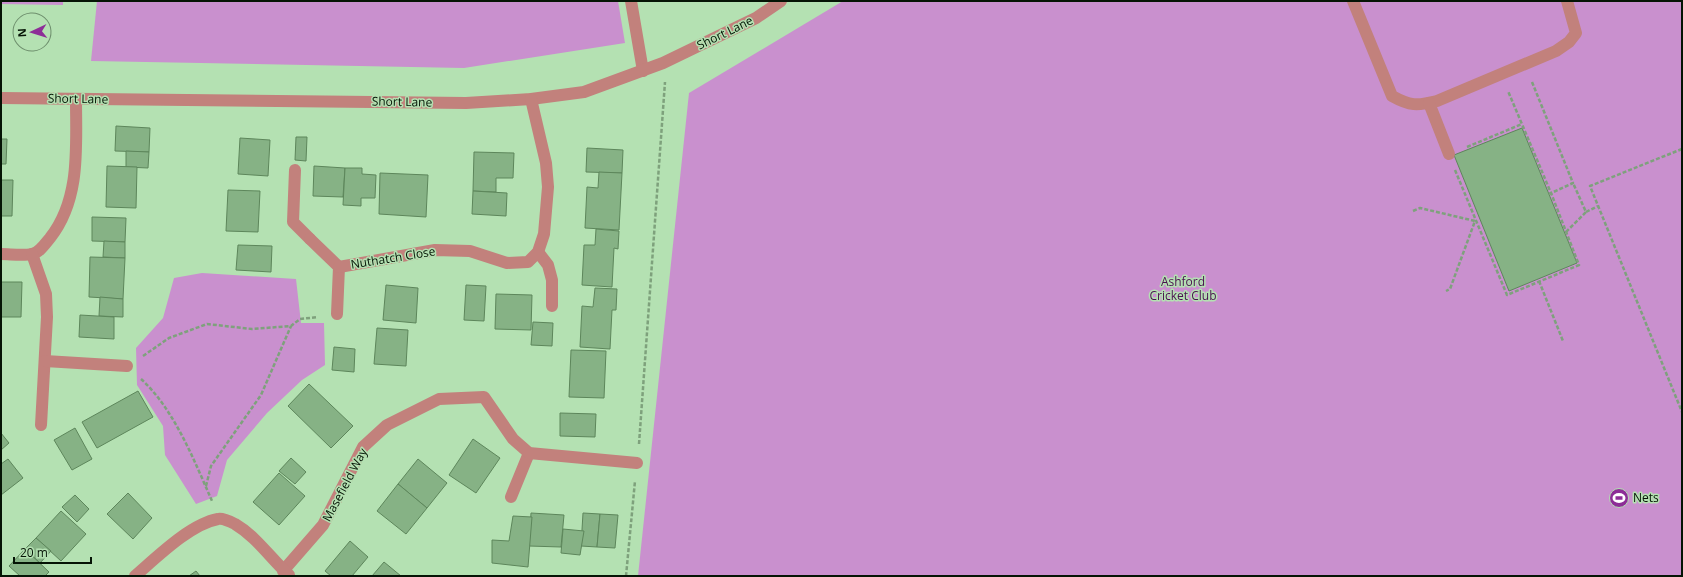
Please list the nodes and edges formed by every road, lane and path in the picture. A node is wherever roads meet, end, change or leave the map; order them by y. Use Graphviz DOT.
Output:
graph roads {
  1 [pos="631,1"];
  2 [pos="781,1"];
  3 [pos="1353,1"];
  4 [pos="1567,1"];
  5 [pos="663,63"];
  6 [pos="1525,64"];
  7 [pos="643,71"];
  8 [pos="1500,74"];
  9 [pos="1,98"];
  10 [pos="76,99"];
  11 [pos="531,99"];
  12 [pos="1429,103"];
  13 [pos="1522,124"];
  14 [pos="1682,148"];
  15 [pos="1449,154"];
  16 [pos="295,170"];
  17 [pos="1573,183"];
  18 [pos="1550,193"];
  19 [pos="1598,206"];
  20 [pos="1413,211"];
  21 [pos="1586,212"];
  22 [pos="1475,221"];
  23 [pos="1566,232"];
  24 [pos="538,252"];
  25 [pos="1,254"];
  26 [pos="32,254"];
  27 [pos="339,267"];
  28 [pos="1539,281"];
  29 [pos="1446,291"];
  30 [pos="552,306"];
  31 [pos="337,314"];
  32 [pos="291,326"];
  33 [pos="1563,341"];
  34 [pos="45,361"];
  35 [pos="127,366"];
  36 [pos="1682,412"];
  37 [pos="41,425"];
  38 [pos="529,453"];
  39 [pos="637,463"];
  40 [pos="206,486"];
  41 [pos="511,497"];
  42 [pos="220,518"];
  43 [pos="286,573"];
  44 [pos="135,576"];
  45 [pos="626,576"];
  1 -- 7 [label="street"];
  2 -- 5 [label="street, Short Lane"];
  3 -- 12 [label="street"];
  4 -- 6 [label="street"];
  5 -- 7 [label="street, Short Lane"];
  5 -- 39 [label="path"];
  6 -- 8 [label="street"];
  6 -- 17 [label="path"];
  7 -- 11 [label="street, Short Lane"];
  8 -- 12 [label="street"];
  8 -- 13 [label="path"];
  9 -- 10 [label="street, Short Lane"];
  10 -- 11 [label="street, Short Lane"];
  10 -- 26 [label="street"];
  11 -- 24 [label="street"];
  12 -- 15 [label="street"];
  13 -- 15 [label="path"];
  13 -- 18 [label="path"];
  14 -- 19 [label="path"];
  15 -- 22 [label="path"];
  16 -- 27 [label="street, Nuthatch Close"];
  17 -- 18 [label="path"];
  17 -- 21 [label="path"];
  18 -- 23 [label="path"];
  19 -- 21 [label="path"];
  19 -- 36 [label="path"];
  20 -- 22 [label="path"];
  21 -- 23 [label="path"];
  22 -- 28 [label="path"];
  22 -- 29 [label="path"];
  23 -- 28 [label="path"];
  24 -- 27 [label="street, Nuthatch Close"];
  24 -- 30 [label="street"];
  25 -- 26 [label="street"];
  26 -- 34 [label="street"];
  27 -- 31 [label="street, Nuthatch Close"];
  28 -- 33 [label="path"];
  31 -- 32 [label="path"];
  32 -- 35 [label="path"];
  32 -- 40 [label="path"];
  34 -- 35 [label="street"];
  34 -- 37 [label="street"];
  35 -- 40 [label="path"];
  38 -- 39 [label="street"];
  38 -- 41 [label="street"];
  38 -- 43 [label="street, Masefield Way"];
  39 -- 45 [label="path"];
  40 -- 42 [label="path"];
  42 -- 43 [label="street"];
  42 -- 44 [label="street"];
}
